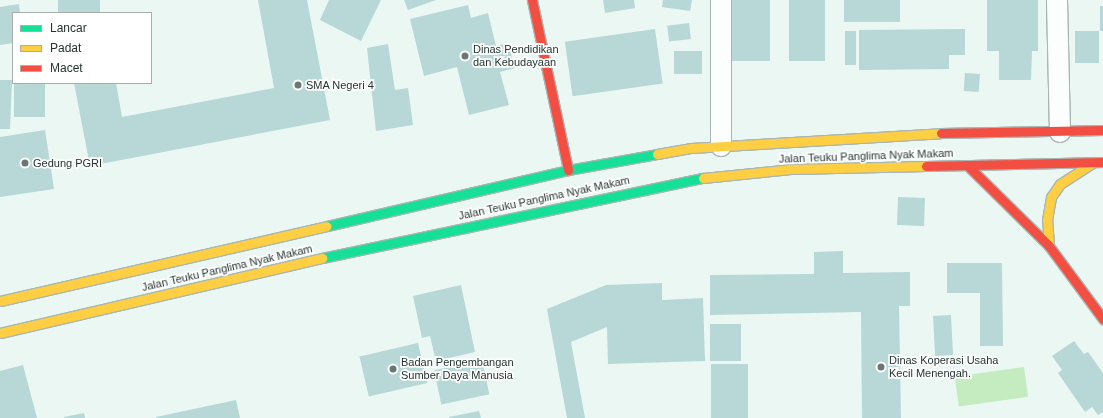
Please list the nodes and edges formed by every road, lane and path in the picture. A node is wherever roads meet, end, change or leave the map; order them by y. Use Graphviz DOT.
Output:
graph roads {
  1 [pos="532,0"];
  2 [pos="722,0"];
  3 [pos="1057,0"];
  4 [pos="1103,130"];
  5 [pos="1060,132"];
  6 [pos="721,146"];
  7 [pos="1099,162"];
  8 [pos="967,165"];
  9 [pos="568,170"];
  10 [pos="1049,246"];
  11 [pos="0,301"];
  12 [pos="1103,319"];
  13 [pos="0,333"];
  1 -- 9 [label="main road"];
  2 -- 6 [label="street"];
  3 -- 5 [label="street"];
  4 -- 5 [label="main road, Jalan Teuku Panglima Nyak Makam"];
  5 -- 6 [label="main road, Jalan Teuku Panglima Nyak Makam"];
  6 -- 9 [label="main road, Jalan Teuku Panglima Nyak Makam"];
  7 -- 8 [label="main road, Jalan Teuku Panglima Nyak Makam"];
  7 -- 10 [label="main road"];
  8 -- 10 [label="main road"];
  8 -- 13 [label="main road, Jalan Teuku Panglima Nyak Makam"];
  9 -- 11 [label="main road, Jalan Teuku Panglima Nyak Makam"];
  10 -- 12 [label="main road"];
}
